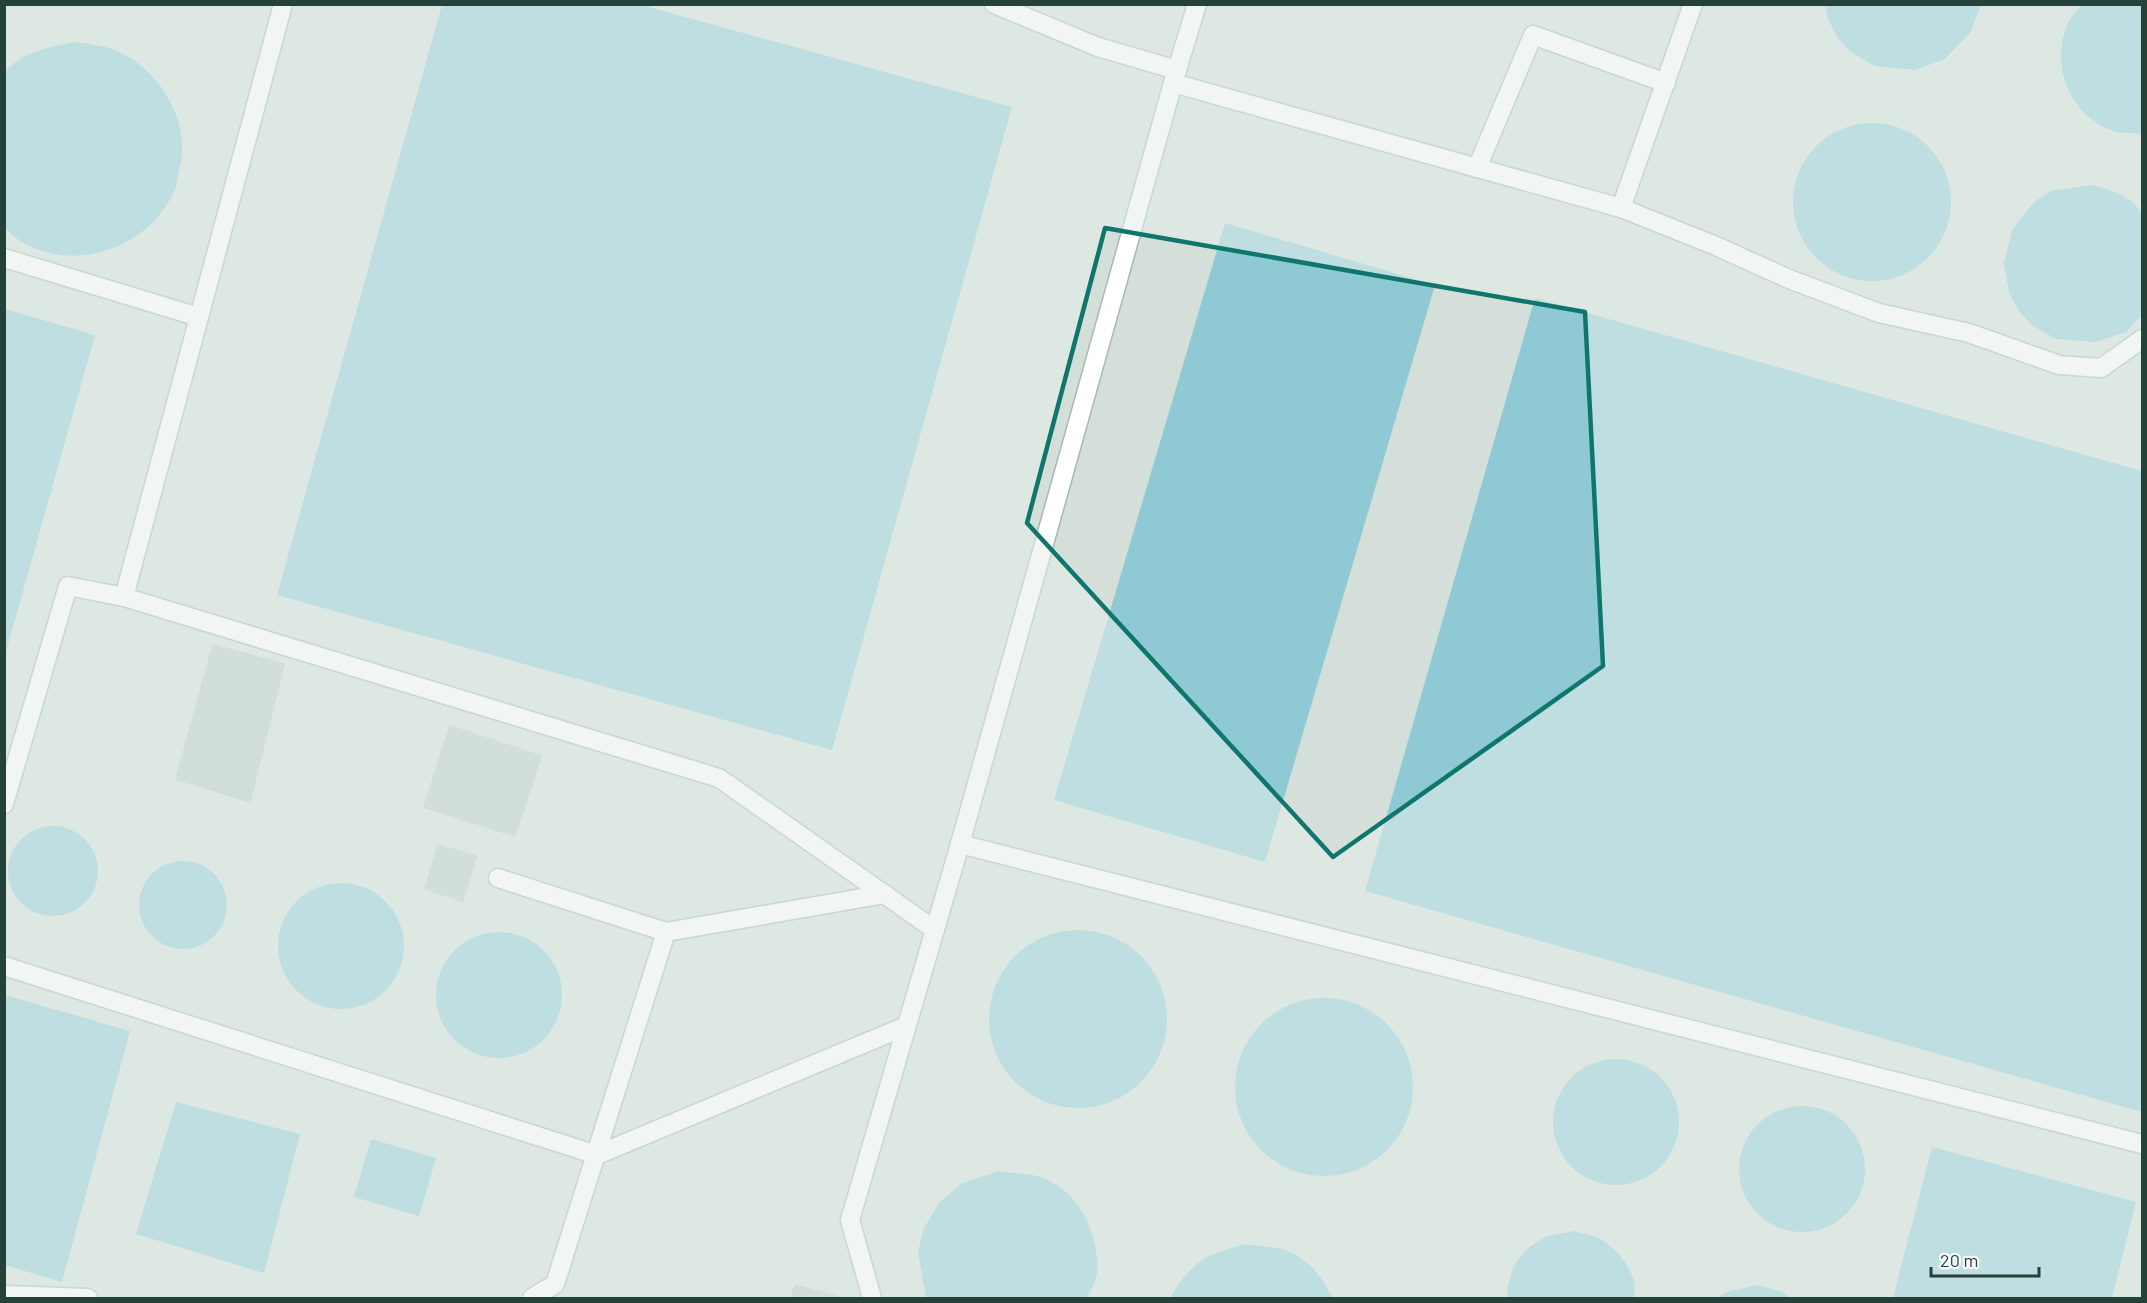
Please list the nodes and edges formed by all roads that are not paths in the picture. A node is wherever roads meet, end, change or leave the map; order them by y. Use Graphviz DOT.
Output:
graph roads {
  1 [pos="283,4"];
  2 [pos="994,4"];
  3 [pos="1197,4"];
  4 [pos="1693,4"];
  5 [pos="1175,77"];
  6 [pos="1666,83"];
  7 [pos="1477,168"];
  8 [pos="1621,208"];
  9 [pos="4,258"];
  10 [pos="199,317"];
  11 [pos="2142,339"];
  12 [pos="124,597"];
  13 [pos="4,804"];
  14 [pos="960,844"];
  15 [pos="498,878"];
  16 [pos="885,894"];
  17 [pos="935,930"];
  18 [pos="666,932"];
  19 [pos="4,966"];
  20 [pos="906,1026"];
  21 [pos="2142,1144"];
  22 [pos="597,1155"];
  23 [pos="4,1295"];
  24 [pos="88,1299"];
  25 [pos="532,1299"];
  26 [pos="872,1299"];
  1 -- 10 [label="lane"];
  2 -- 5 [label="lane"];
  3 -- 5 [label="lane"];
  4 -- 6 [label="lane"];
  5 -- 7 [label="lane"];
  5 -- 14 [label="lane"];
  6 -- 7 [label="lane"];
  6 -- 8 [label="lane"];
  7 -- 8 [label="lane"];
  8 -- 11 [label="lane"];
  9 -- 10 [label="lane"];
  10 -- 12 [label="lane"];
  12 -- 13 [label="lane"];
  12 -- 16 [label="lane"];
  14 -- 17 [label="lane"];
  14 -- 21 [label="lane"];
  15 -- 18 [label="lane"];
  16 -- 17 [label="lane"];
  16 -- 18 [label="lane"];
  17 -- 20 [label="lane"];
  18 -- 22 [label="lane"];
  19 -- 22 [label="lane"];
  20 -- 22 [label="lane"];
  20 -- 26 [label="lane"];
  22 -- 25 [label="lane"];
  23 -- 24 [label="lane"];
}
